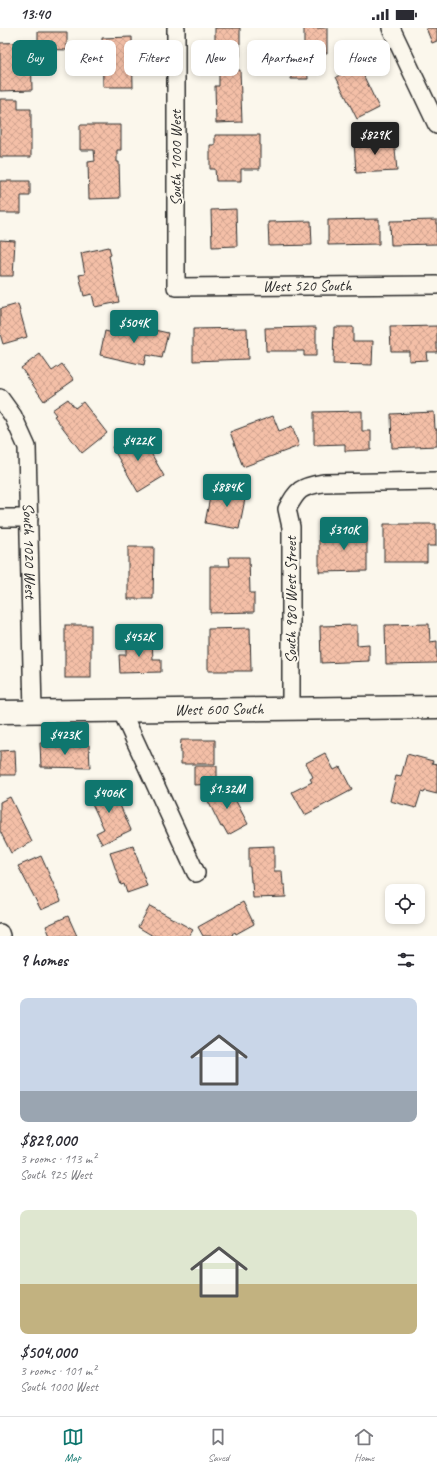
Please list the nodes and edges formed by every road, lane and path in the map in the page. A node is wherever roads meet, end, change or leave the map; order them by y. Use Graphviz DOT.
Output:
graph roads {
  1 [pos="176,28"];
  2 [pos="392,28"];
  3 [pos="437,125"];
  4 [pos="437,285"];
  5 [pos="176,287"];
  6 [pos="0,398"];
  7 [pos="437,481"];
  8 [pos="0,518"];
  9 [pos="29,518"];
  10 [pos="437,706"];
  11 [pos="291,708"];
  12 [pos="121,710"];
  13 [pos="0,712"];
  14 [pos="33,712"];
  15 [pos="196,873"];
  16 [pos="0,933"];
  17 [pos="2,936"];
  1 -- 5 [label="street, South 1000 West"];
  2 -- 3 [label="street"];
  4 -- 5 [label="street, West 520 South"];
  6 -- 9 [label="street, South 1020 West"];
  7 -- 11 [label="street, South 980 West Street"];
  8 -- 9 [label="street"];
  9 -- 14 [label="street, South 1020 West"];
  10 -- 11 [label="street, West 600 South"];
  11 -- 12 [label="street, West 600 South"];
  12 -- 14 [label="street, West 600 South"];
  12 -- 15 [label="street"];
  13 -- 14 [label="street, West 600 South"];
  16 -- 17 [label="street"];
}
